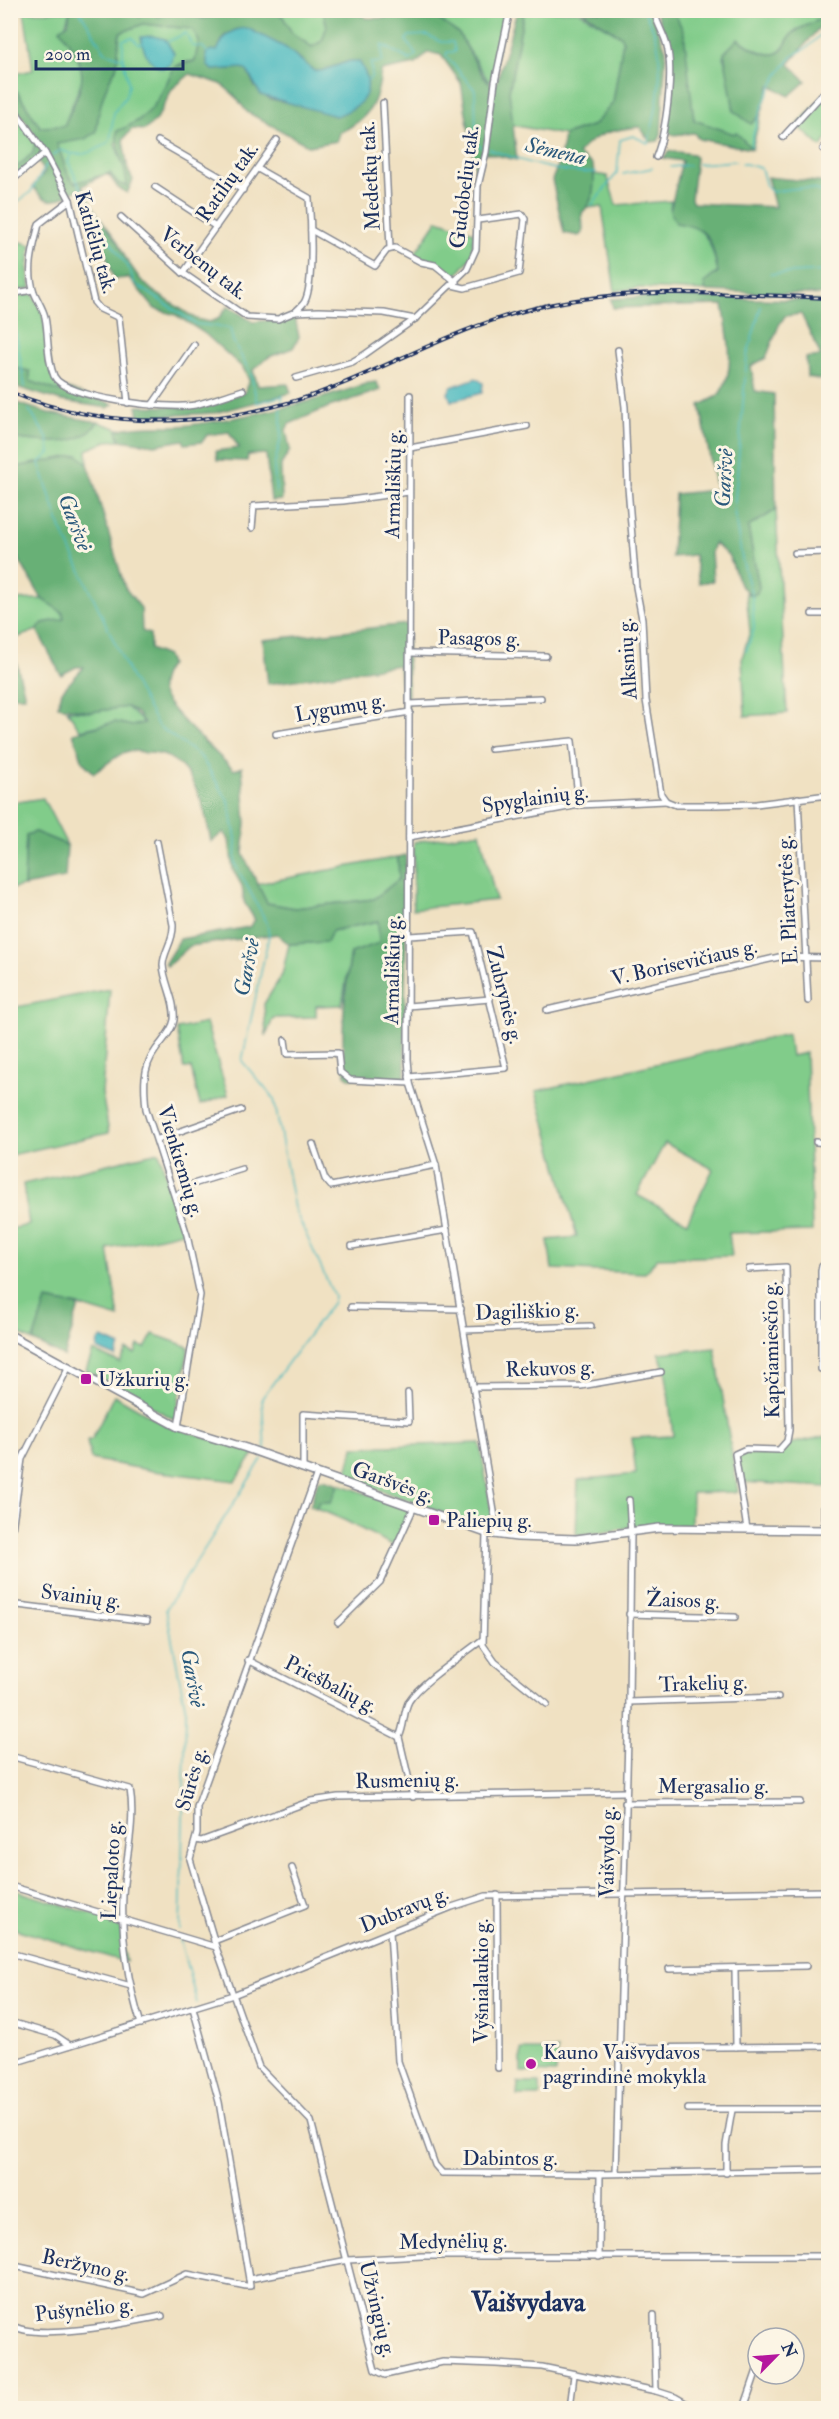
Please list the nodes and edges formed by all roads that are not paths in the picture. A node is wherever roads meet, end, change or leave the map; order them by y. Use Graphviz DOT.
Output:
graph roads {
  1 [pos="510,10"];
  2 [pos="654,10"];
  3 [pos="828,88"];
  4 [pos="10,103"];
  5 [pos="383,103"];
  6 [pos="783,138"];
  7 [pos="276,140"];
  8 [pos="158,141"];
  9 [pos="828,143"];
  10 [pos="823,149"];
  11 [pos="45,153"];
  12 [pos="656,158"];
  13 [pos="258,169"];
  14 [pos="10,182"];
  15 [pos="154,187"];
  16 [pos="243,190"];
  17 [pos="70,200"];
  18 [pos="121,217"];
  19 [pos="478,220"];
  20 [pos="216,227"];
  21 [pos="311,230"];
  22 [pos="390,248"];
  23 [pos="183,273"];
  24 [pos="454,283"];
  25 [pos="33,290"];
  26 [pos="10,294"];
  27 [pos="295,312"];
  28 [pos="415,319"];
  29 [pos="194,345"];
  30 [pos="618,350"];
  31 [pos="296,378"];
  32 [pos="243,390"];
  33 [pos="410,395"];
  34 [pos="128,403"];
  35 [pos="153,405"];
  36 [pos="527,426"];
  37 [pos="410,448"];
  38 [pos="409,492"];
  39 [pos="252,528"];
  40 [pos="828,552"];
  41 [pos="795,553"];
  42 [pos="812,614"];
  43 [pos="828,614"];
  44 [pos="410,653"];
  45 [pos="546,656"];
  46 [pos="541,698"];
  47 [pos="410,704"];
  48 [pos="410,712"];
  49 [pos="276,734"];
  50 [pos="491,749"];
  51 [pos="828,795"];
  52 [pos="798,798"];
  53 [pos="666,801"];
  54 [pos="579,805"];
  55 [pos="409,837"];
  56 [pos="157,842"];
  57 [pos="409,936"];
  58 [pos="806,958"];
  59 [pos="828,958"];
  60 [pos="490,999"];
  61 [pos="808,1001"];
  62 [pos="408,1006"];
  63 [pos="547,1010"];
  64 [pos="285,1040"];
  65 [pos="410,1080"];
  66 [pos="241,1110"];
  67 [pos="158,1139"];
  68 [pos="816,1142"];
  69 [pos="828,1143"];
  70 [pos="313,1144"];
  71 [pos="436,1165"];
  72 [pos="243,1169"];
  73 [pos="175,1196"];
  74 [pos="447,1230"];
  75 [pos="351,1246"];
  76 [pos="825,1264"];
  77 [pos="749,1269"];
  78 [pos="351,1307"];
  79 [pos="461,1309"];
  80 [pos="591,1326"];
  81 [pos="465,1330"];
  82 [pos="10,1335"];
  83 [pos="69,1366"];
  84 [pos="821,1369"];
  85 [pos="661,1372"];
  86 [pos="474,1388"];
  87 [pos="408,1393"];
  88 [pos="178,1427"];
  89 [pos="303,1467"];
  90 [pos="317,1473"];
  91 [pos="10,1479"];
  92 [pos="20,1481"];
  93 [pos="824,1488"];
  94 [pos="629,1500"];
  95 [pos="414,1508"];
  96 [pos="747,1529"];
  97 [pos="826,1530"];
  98 [pos="631,1531"];
  99 [pos="486,1533"];
  100 [pos="498,1536"];
  101 [pos="10,1544"];
  102 [pos="10,1604"];
  103 [pos="629,1614"];
  104 [pos="735,1617"];
  105 [pos="147,1621"];
  106 [pos="338,1623"];
  107 [pos="482,1640"];
  108 [pos="248,1660"];
  109 [pos="778,1697"];
  110 [pos="629,1702"];
  111 [pos="547,1704"];
  112 [pos="399,1737"];
  113 [pos="10,1756"];
  114 [pos="625,1792"];
  115 [pos="413,1797"];
  116 [pos="800,1802"];
  117 [pos="625,1803"];
  118 [pos="196,1840"];
  119 [pos="292,1868"];
  120 [pos="10,1887"];
  121 [pos="828,1891"];
  122 [pos="497,1894"];
  123 [pos="623,1894"];
  124 [pos="123,1920"];
  125 [pos="390,1932"];
  126 [pos="215,1944"];
  127 [pos="10,1953"];
  128 [pos="806,1966"];
  129 [pos="669,1969"];
  130 [pos="735,1969"];
  131 [pos="131,1986"];
  132 [pos="233,1995"];
  133 [pos="193,2008"];
  134 [pos="10,2022"];
  135 [pos="141,2024"];
  136 [pos="70,2045"];
  137 [pos="828,2046"];
  138 [pos="736,2047"];
  139 [pos="620,2048"];
  140 [pos="10,2064"];
  141 [pos="498,2068"];
  142 [pos="688,2109"];
  143 [pos="828,2109"];
  144 [pos="732,2110"];
  145 [pos="828,2170"];
  146 [pos="726,2173"];
  147 [pos="616,2174"];
  148 [pos="600,2175"];
  149 [pos="828,2256"];
  150 [pos="599,2257"];
  151 [pos="348,2260"];
  152 [pos="10,2265"];
  153 [pos="249,2279"];
  154 [pos="654,2315"];
  155 [pos="162,2316"];
  156 [pos="10,2324"];
  157 [pos="574,2375"];
  158 [pos="752,2386"];
  159 [pos="656,2391"];
  160 [pos="570,2409"];
  161 [pos="694,2409"];
  162 [pos="744,2409"];
  1 -- 19 [label="street, Gudobelių tak."];
  2 -- 12 [label="street"];
  3 -- 6 [label="street"];
  4 -- 11 [label="street, Katilėlių tak."];
  5 -- 22 [label="street, Medetkų tak."];
  7 -- 13 [label="street, Ratilių tak."];
  8 -- 16 [label="street"];
  9 -- 10 [label="street"];
  11 -- 14 [label="street"];
  11 -- 17 [label="street, Katilėlių tak."];
  13 -- 16 [label="street, Ratilių tak."];
  13 -- 21 [label="street"];
  15 -- 20 [label="street"];
  16 -- 20 [label="street, Ratilių tak."];
  17 -- 25 [label="street"];
  17 -- 34 [label="street, Katilėlių tak."];
  18 -- 23 [label="street, Verbenų tak."];
  19 -- 24 [label="street, Gudobelių tak."];
  19 -- 24 [label="street"];
  20 -- 23 [label="street, Ratilių tak."];
  21 -- 22 [label="street"];
  21 -- 27 [label="street"];
  22 -- 24 [label="street"];
  23 -- 27 [label="street, Verbenų tak."];
  24 -- 28 [label="street, Gudobelių tak."];
  25 -- 26 [label="street"];
  25 -- 34 [label="street"];
  27 -- 28 [label="street, Verbenų tak."];
  28 -- 31 [label="street, Gudobelių tak."];
  29 -- 35 [label="street"];
  30 -- 53 [label="street, Alksnių g."];
  32 -- 35 [label="street"];
  33 -- 37 [label="street, Armališkių g."];
  34 -- 35 [label="street"];
  36 -- 37 [label="street"];
  37 -- 38 [label="street, Armališkių g."];
  38 -- 39 [label="street"];
  38 -- 44 [label="street, Armališkių g."];
  40 -- 41 [label="street"];
  42 -- 43 [label="street"];
  44 -- 45 [label="street, Pasagos g."];
  44 -- 47 [label="street, Armališkių g."];
  46 -- 47 [label="street"];
  47 -- 48 [label="street, Armališkių g."];
  48 -- 49 [label="street, Lygumų g."];
  48 -- 55 [label="street, Armališkių g."];
  50 -- 54 [label="street"];
  51 -- 52 [label="street"];
  52 -- 53 [label="street"];
  52 -- 58 [label="street, E. Pliaterytės g."];
  53 -- 54 [label="street, Spyglainių g."];
  54 -- 55 [label="street, Spyglainių g."];
  55 -- 57 [label="street, Armališkių g."];
  56 -- 67 [label="street, Vienkiemių g."];
  57 -- 60 [label="street, Zubrynės g."];
  57 -- 62 [label="street, Armališkių g."];
  58 -- 59 [label="street, V. Borisevičiaus g."];
  58 -- 61 [label="street, E. Pliaterytės g."];
  58 -- 63 [label="street, V. Borisevičiaus g."];
  60 -- 62 [label="street"];
  60 -- 65 [label="street, Zubrynės g."];
  62 -- 65 [label="street, Armališkių g."];
  64 -- 65 [label="street"];
  65 -- 71 [label="street, Armališkių g."];
  66 -- 67 [label="street"];
  67 -- 73 [label="street, Vienkiemių g."];
  68 -- 69 [label="street"];
  70 -- 71 [label="street"];
  71 -- 74 [label="street, Armališkių g."];
  72 -- 73 [label="street"];
  73 -- 88 [label="street, Vienkiemių g."];
  74 -- 75 [label="street"];
  74 -- 79 [label="street, Armališkių g."];
  76 -- 84 [label="street"];
  77 -- 96 [label="street, Kapčiamiesčio g."];
  78 -- 79 [label="street"];
  79 -- 81 [label="street, Armališkių g."];
  80 -- 81 [label="street, Dagiliškio g."];
  81 -- 86 [label="street, Armališkių g."];
  82 -- 83 [label="main road, Garšvės g."];
  83 -- 88 [label="main road, Garšvės g."];
  83 -- 92 [label="street"];
  85 -- 86 [label="street, Rekuvos g."];
  86 -- 100 [label="street, Armališkių g."];
  87 -- 89 [label="street"];
  88 -- 89 [label="main road, Garšvės g."];
  89 -- 90 [label="main road, Garšvės g."];
  90 -- 95 [label="main road, Garšvės g."];
  90 -- 108 [label="street, Sūrės g."];
  91 -- 92 [label="street"];
  92 -- 101 [label="street"];
  93 -- 97 [label="street"];
  94 -- 98 [label="street, Vaišvydo g."];
  95 -- 99 [label="main road, Garšvės g."];
  95 -- 106 [label="street"];
  96 -- 97 [label="main road, Garšvės g."];
  96 -- 98 [label="main road, Garšvės g."];
  98 -- 100 [label="main road, Garšvės g."];
  98 -- 103 [label="street, Vaišvydo g."];
  99 -- 100 [label="main road, Garšvės g."];
  99 -- 107 [label="street"];
  102 -- 105 [label="street, Svainių g."];
  103 -- 104 [label="street, Žaisos g."];
  103 -- 110 [label="street, Vaišvydo g."];
  107 -- 111 [label="street"];
  107 -- 112 [label="street"];
  108 -- 112 [label="street, Priešbalių g."];
  108 -- 118 [label="street, Sūrės g."];
  109 -- 110 [label="street, Trakelių g."];
  110 -- 114 [label="street, Vaišvydo g."];
  112 -- 115 [label="street"];
  113 -- 124 [label="street, Liepaloto g."];
  114 -- 115 [label="street, Rusmenių g."];
  114 -- 117 [label="street, Vaišvydo g."];
  115 -- 118 [label="street, Rusmenių g."];
  116 -- 117 [label="street, Mergasalio g."];
  117 -- 123 [label="street, Vaišvydo g."];
  118 -- 126 [label="street, Sūrės g."];
  119 -- 126 [label="street"];
  120 -- 124 [label="street"];
  121 -- 123 [label="street, Dubravų g."];
  122 -- 123 [label="street, Dubravų g."];
  122 -- 125 [label="street, Dubravų g."];
  122 -- 141 [label="street, Vyšnialaukio g."];
  123 -- 139 [label="street, Vaišvydo g."];
  124 -- 126 [label="street"];
  124 -- 131 [label="street, Liepaloto g."];
  125 -- 132 [label="street, Dubravų g."];
  125 -- 148 [label="street, Dabintos g."];
  126 -- 132 [label="street, Sūrės g."];
  127 -- 131 [label="street"];
  128 -- 130 [label="street"];
  129 -- 130 [label="street"];
  130 -- 138 [label="street"];
  131 -- 135 [label="street, Liepaloto g."];
  132 -- 133 [label="street, Dubravų g."];
  132 -- 151 [label="street, Užvingių g."];
  133 -- 135 [label="street, Dubravų g."];
  133 -- 153 [label="street"];
  134 -- 136 [label="street"];
  135 -- 136 [label="street, Dubravų g."];
  136 -- 140 [label="street, Dubravų g."];
  137 -- 138 [label="street"];
  138 -- 139 [label="street"];
  139 -- 147 [label="street, Vaišvydo g."];
  142 -- 144 [label="street"];
  143 -- 144 [label="street"];
  144 -- 146 [label="street"];
  145 -- 146 [label="street, Dabintos g."];
  146 -- 147 [label="street, Dabintos g."];
  147 -- 148 [label="street, Dabintos g."];
  148 -- 150 [label="street"];
  149 -- 150 [label="street, Medynėlių g."];
  150 -- 151 [label="street, Medynėlių g."];
  151 -- 153 [label="street, Medynėlių g."];
  151 -- 157 [label="street, Užvingių g."];
  152 -- 153 [label="street, Beržyno g."];
  154 -- 159 [label="street"];
  155 -- 156 [label="street, Pušynėlio g."];
  157 -- 159 [label="street, Užvingių g."];
  157 -- 160 [label="street"];
  158 -- 162 [label="street"];
  159 -- 161 [label="street, Užvingių g."];
}
